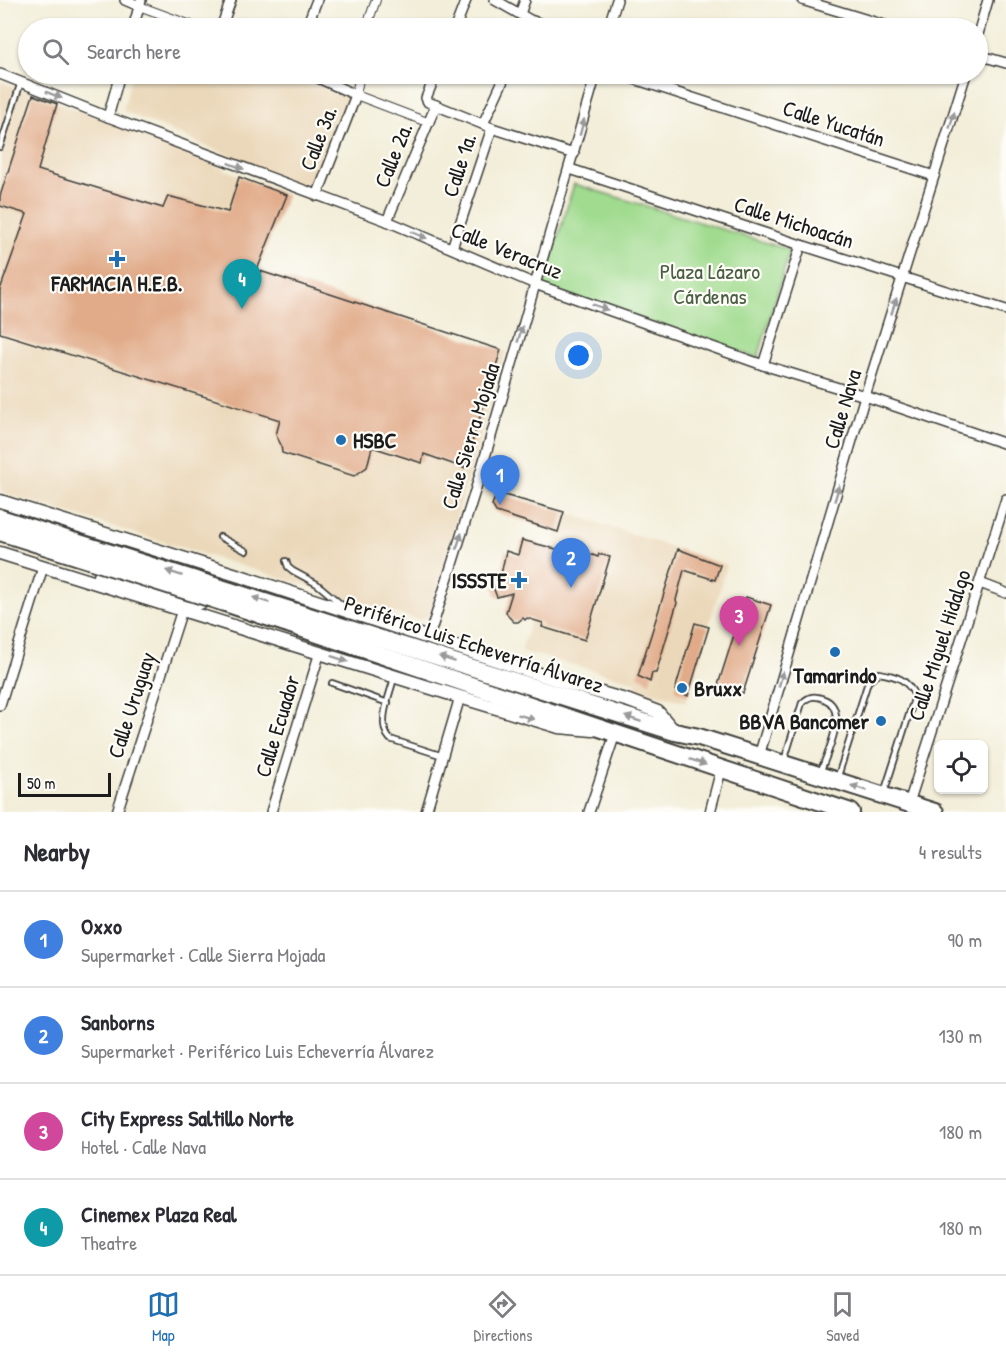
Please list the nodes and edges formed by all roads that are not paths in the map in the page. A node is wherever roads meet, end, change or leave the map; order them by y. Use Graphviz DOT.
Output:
graph roads {
  1 [pos="125,0"];
  2 [pos="231,0"];
  3 [pos="317,0"];
  4 [pos="376,0"];
  5 [pos="466,0"];
  6 [pos="495,0"];
  7 [pos="525,0"];
  8 [pos="617,0"];
  9 [pos="802,0"];
  10 [pos="987,0"];
  11 [pos="140,3"];
  12 [pos="520,14"];
  13 [pos="136,18"];
  14 [pos="175,18"];
  15 [pos="225,18"];
  16 [pos="310,18"];
  17 [pos="370,18"];
  18 [pos="459,18"];
  19 [pos="523,18"];
  20 [pos="611,18"];
  21 [pos="861,18"];
  22 [pos="982,18"];
  23 [pos="988,57"];
  24 [pos="1006,63"];
  25 [pos="0,74"];
  26 [pos="18,81"];
  27 [pos="20,84"];
  28 [pos="26,84"];
  29 [pos="117,84"];
  30 [pos="331,84"];
  31 [pos="358,84"];
  32 [pos="432,84"];
  33 [pos="503,84"];
  34 [pos="593,84"];
  35 [pos="651,84"];
  36 [pos="963,84"];
  37 [pos="356,95"];
  38 [pos="436,105"];
  39 [pos="108,117"];
  40 [pos="427,122"];
  41 [pos="488,126"];
  42 [pos="0,147"];
  43 [pos="574,154"];
  44 [pos="570,169"];
  45 [pos="934,176"];
  46 [pos="317,196"];
  47 [pos="387,221"];
  48 [pos="801,245"];
  49 [pos="452,248"];
  50 [pos="903,277"];
  51 [pos="535,284"];
  52 [pos="1006,310"];
  53 [pos="764,365"];
  54 [pos="865,396"];
  55 [pos="1006,444"];
  56 [pos="1006,499"];
  57 [pos="0,501"];
  58 [pos="0,518"];
  59 [pos="0,532"];
  60 [pos="220,537"];
  61 [pos="246,551"];
  62 [pos="0,553"];
  63 [pos="166,553"];
  64 [pos="286,561"];
  65 [pos="44,567"];
  66 [pos="980,583"];
  67 [pos="230,589"];
  68 [pos="1006,593"];
  69 [pos="182,610"];
  70 [pos="348,611"];
  71 [pos="429,637"];
  72 [pos="320,652"];
  73 [pos="0,665"];
  74 [pos="11,668"];
  75 [pos="394,676"];
  76 [pos="332,683"];
  77 [pos="460,698"];
  78 [pos="388,703"];
  79 [pos="0,705"];
  80 [pos="609,732"];
  81 [pos="675,732"];
  82 [pos="443,756"];
  83 [pos="759,756"];
  84 [pos="784,764"];
  85 [pos="721,770"];
  86 [pos="819,775"];
  87 [pos="836,781"];
  88 [pos="883,795"];
  89 [pos="909,803"];
  90 [pos="117,812"];
  91 [pos="271,812"];
  92 [pos="426,812"];
  93 [pos="589,812"];
  94 [pos="710,812"];
  95 [pos="851,812"];
  96 [pos="935,812"];
  1 -- 11 [label="street"];
  2 -- 15 [label="street"];
  3 -- 16 [label="street"];
  4 -- 17 [label="street"];
  5 -- 18 [label="street"];
  6 -- 12 [label="street"];
  7 -- 12 [label="street"];
  8 -- 20 [label="street"];
  9 -- 21 [label="street"];
  10 -- 22 [label="street"];
  11 -- 13 [label="street"];
  11 -- 14 [label="street"];
  12 -- 19 [label="street"];
  23 -- 24 [label="street"];
  25 -- 26 [label="street, Calle Veracruz"];
  27 -- 42 [label="lane"];
  28 -- 39 [label="street, Calle Veracruz, one-way"];
  29 -- 39 [label="street"];
  30 -- 37 [label="street"];
  31 -- 37 [label="street"];
  32 -- 38 [label="street"];
  33 -- 41 [label="street, Calle 1a."];
  43 -- 34 [label="street, Calle Sierra Mojada, one-way"];
  35 -- 45 [label="street, Calle Yucatán"];
  45 -- 36 [label="street, Calle Nava, one-way"];
  37 -- 40 [label="street"];
  37 -- 46 [label="street, Calle 3a."];
  38 -- 40 [label="street, Calle 2a."];
  38 -- 41 [label="street"];
  39 -- 46 [label="street, Calle Veracruz, one-way"];
  40 -- 47 [label="street, Calle 2a."];
  41 -- 43 [label="street"];
  41 -- 49 [label="street, Calle 1a."];
  43 -- 44 [label="street, Calle Sierra Mojada"];
  44 -- 48 [label="street, Calle Michoacán"];
  44 -- 51 [label="street, Calle Sierra Mojada"];
  45 -- 50 [label="street, Calle Nava"];
  46 -- 47 [label="street, Calle Veracruz"];
  47 -- 49 [label="street, Calle Veracruz, one-way"];
  48 -- 50 [label="street, Calle Michoacán"];
  48 -- 53 [label="street"];
  49 -- 51 [label="street, Calle Veracruz"];
  50 -- 52 [label="street, Calle Michoacán"];
  54 -- 50 [label="street, Calle Nava, one-way"];
  51 -- 53 [label="street, Calle Veracruz, one-way"];
  71 -- 51 [label="street, Calle Sierra Mojada, one-way"];
  53 -- 54 [label="street, Calle Veracruz"];
  54 -- 55 [label="street, Calle Veracruz"];
  83 -- 54 [label="street, Calle Nava, one-way"];
  56 -- 66 [label="street, Calle Miguel Hidalgo"];
  57 -- 63 [label="street"];
  67 -- 58 [label="highway, Periférico Luis Echeverría Álvarez, one-way, bridge"];
  59 -- 67 [label="highway, Periférico Luis Echeverría Álvarez, bridge"];
  60 -- 61 [label="lane"];
  62 -- 65 [label="street"];
  63 -- 65 [label="street"];
  63 -- 67 [label="street"];
  64 -- 70 [label="lane"];
  65 -- 67 [label="street"];
  65 -- 69 [label="street"];
  65 -- 74 [label="street"];
  66 -- 68 [label="street"];
  66 -- 89 [label="street, Calle Miguel Hidalgo"];
  67 -- 70 [label="street"];
  67 -- 80 [label="highway, Periférico Luis Echeverría Álvarez"];
  81 -- 67 [label="highway, Periférico Luis Echeverría Álvarez, one-way"];
  69 -- 72 [label="street"];
  69 -- 90 [label="street, Calle Uruguay"];
  70 -- 71 [label="street"];
  71 -- 81 [label="street"];
  72 -- 75 [label="street, one-way"];
  72 -- 91 [label="street, Calle Ecuador"];
  73 -- 74 [label="street"];
  74 -- 79 [label="street"];
  75 -- 77 [label="street"];
  75 -- 78 [label="lane"];
  76 -- 78 [label="lane"];
  77 -- 80 [label="street, one-way"];
  77 -- 82 [label="street"];
  78 -- 82 [label="lane"];
  80 -- 85 [label="highway, Periférico Luis Echeverría Álvarez, one-way"];
  80 -- 93 [label="street"];
  81 -- 83 [label="highway, Periférico Luis Echeverría Álvarez"];
  82 -- 92 [label="street"];
  83 -- 84 [label="highway, Periférico Luis Echeverría Álvarez"];
  84 -- 86 [label="highway, Periférico Luis Echeverría Álvarez"];
  84 -- 86 [label="lane"];
  85 -- 94 [label="street"];
  85 -- 95 [label="highway, Periférico Luis Echeverría Álvarez"];
  86 -- 87 [label="highway, Periférico Luis Echeverría Álvarez"];
  88 -- 87 [label="highway, Periférico Luis Echeverría Álvarez, one-way"];
  87 -- 88 [label="lane"];
  88 -- 89 [label="highway, Periférico Luis Echeverría Álvarez"];
  89 -- 96 [label="highway, Periférico Luis Echeverría Álvarez"];
}
